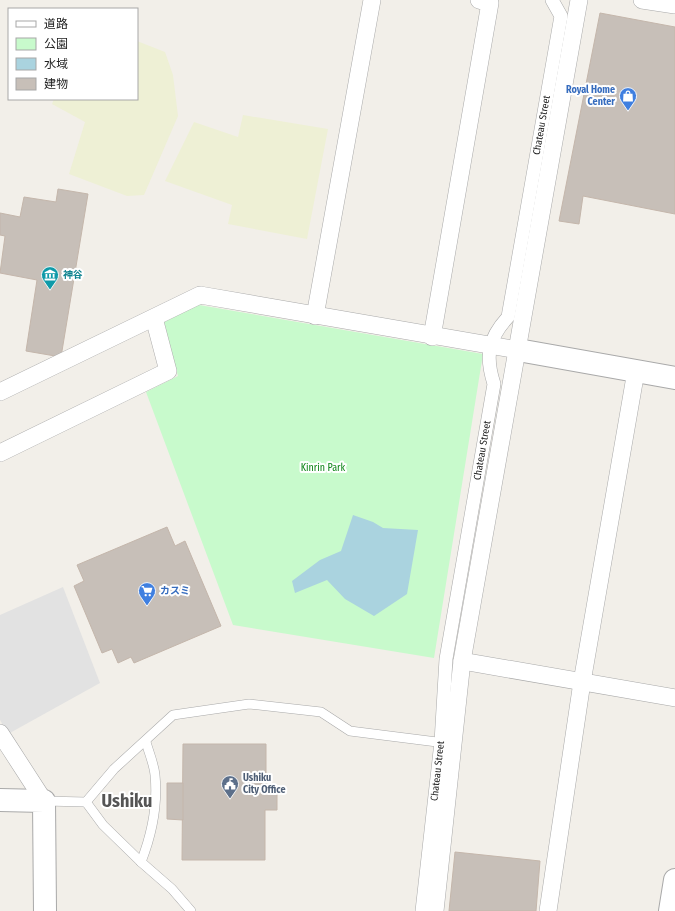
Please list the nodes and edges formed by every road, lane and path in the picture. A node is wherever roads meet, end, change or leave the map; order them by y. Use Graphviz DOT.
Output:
graph roads {
  1 [pos="372,0"];
  2 [pos="479,0"];
  3 [pos="552,0"];
  4 [pos="580,0"];
  5 [pos="642,0"];
  6 [pos="675,5"];
  7 [pos="315,316"];
  8 [pos="154,318"];
  9 [pos="432,337"];
  10 [pos="489,346"];
  11 [pos="518,350"];
  12 [pos="636,371"];
  13 [pos="675,378"];
  14 [pos="0,392"];
  15 [pos="0,453"];
  16 [pos="462,662"];
  17 [pos="582,682"];
  18 [pos="675,698"];
  19 [pos="0,733"];
  20 [pos="146,742"];
  21 [pos="447,743"];
  22 [pos="0,800"];
  23 [pos="44,801"];
  24 [pos="86,802"];
  25 [pos="141,862"];
  26 [pos="675,880"];
  27 [pos="45,911"];
  28 [pos="190,911"];
  29 [pos="422,911"];
  30 [pos="434,911"];
  31 [pos="548,911"];
  32 [pos="670,911"];
  1 -- 7 [label="street"];
  2 -- 9 [label="street"];
  3 -- 10 [label="street, Chateau Street"];
  4 -- 11 [label="street"];
  5 -- 6 [label="street"];
  7 -- 8 [label="street"];
  7 -- 9 [label="street"];
  8 -- 14 [label="street"];
  8 -- 15 [label="street"];
  9 -- 10 [label="street"];
  10 -- 11 [label="street"];
  10 -- 21 [label="street, Chateau Street"];
  11 -- 12 [label="street"];
  11 -- 16 [label="street"];
  12 -- 13 [label="street"];
  12 -- 17 [label="street"];
  16 -- 17 [label="street"];
  16 -- 21 [label="street"];
  17 -- 18 [label="street"];
  17 -- 31 [label="street"];
  19 -- 23 [label="street"];
  20 -- 21 [label="lane"];
  20 -- 24 [label="lane"];
  20 -- 25 [label="lane"];
  21 -- 29 [label="street, Chateau Street"];
  21 -- 30 [label="street"];
  22 -- 23 [label="street"];
  23 -- 24 [label="lane"];
  23 -- 27 [label="street"];
  24 -- 25 [label="lane"];
  25 -- 28 [label="lane"];
  26 -- 32 [label="street"];
}
